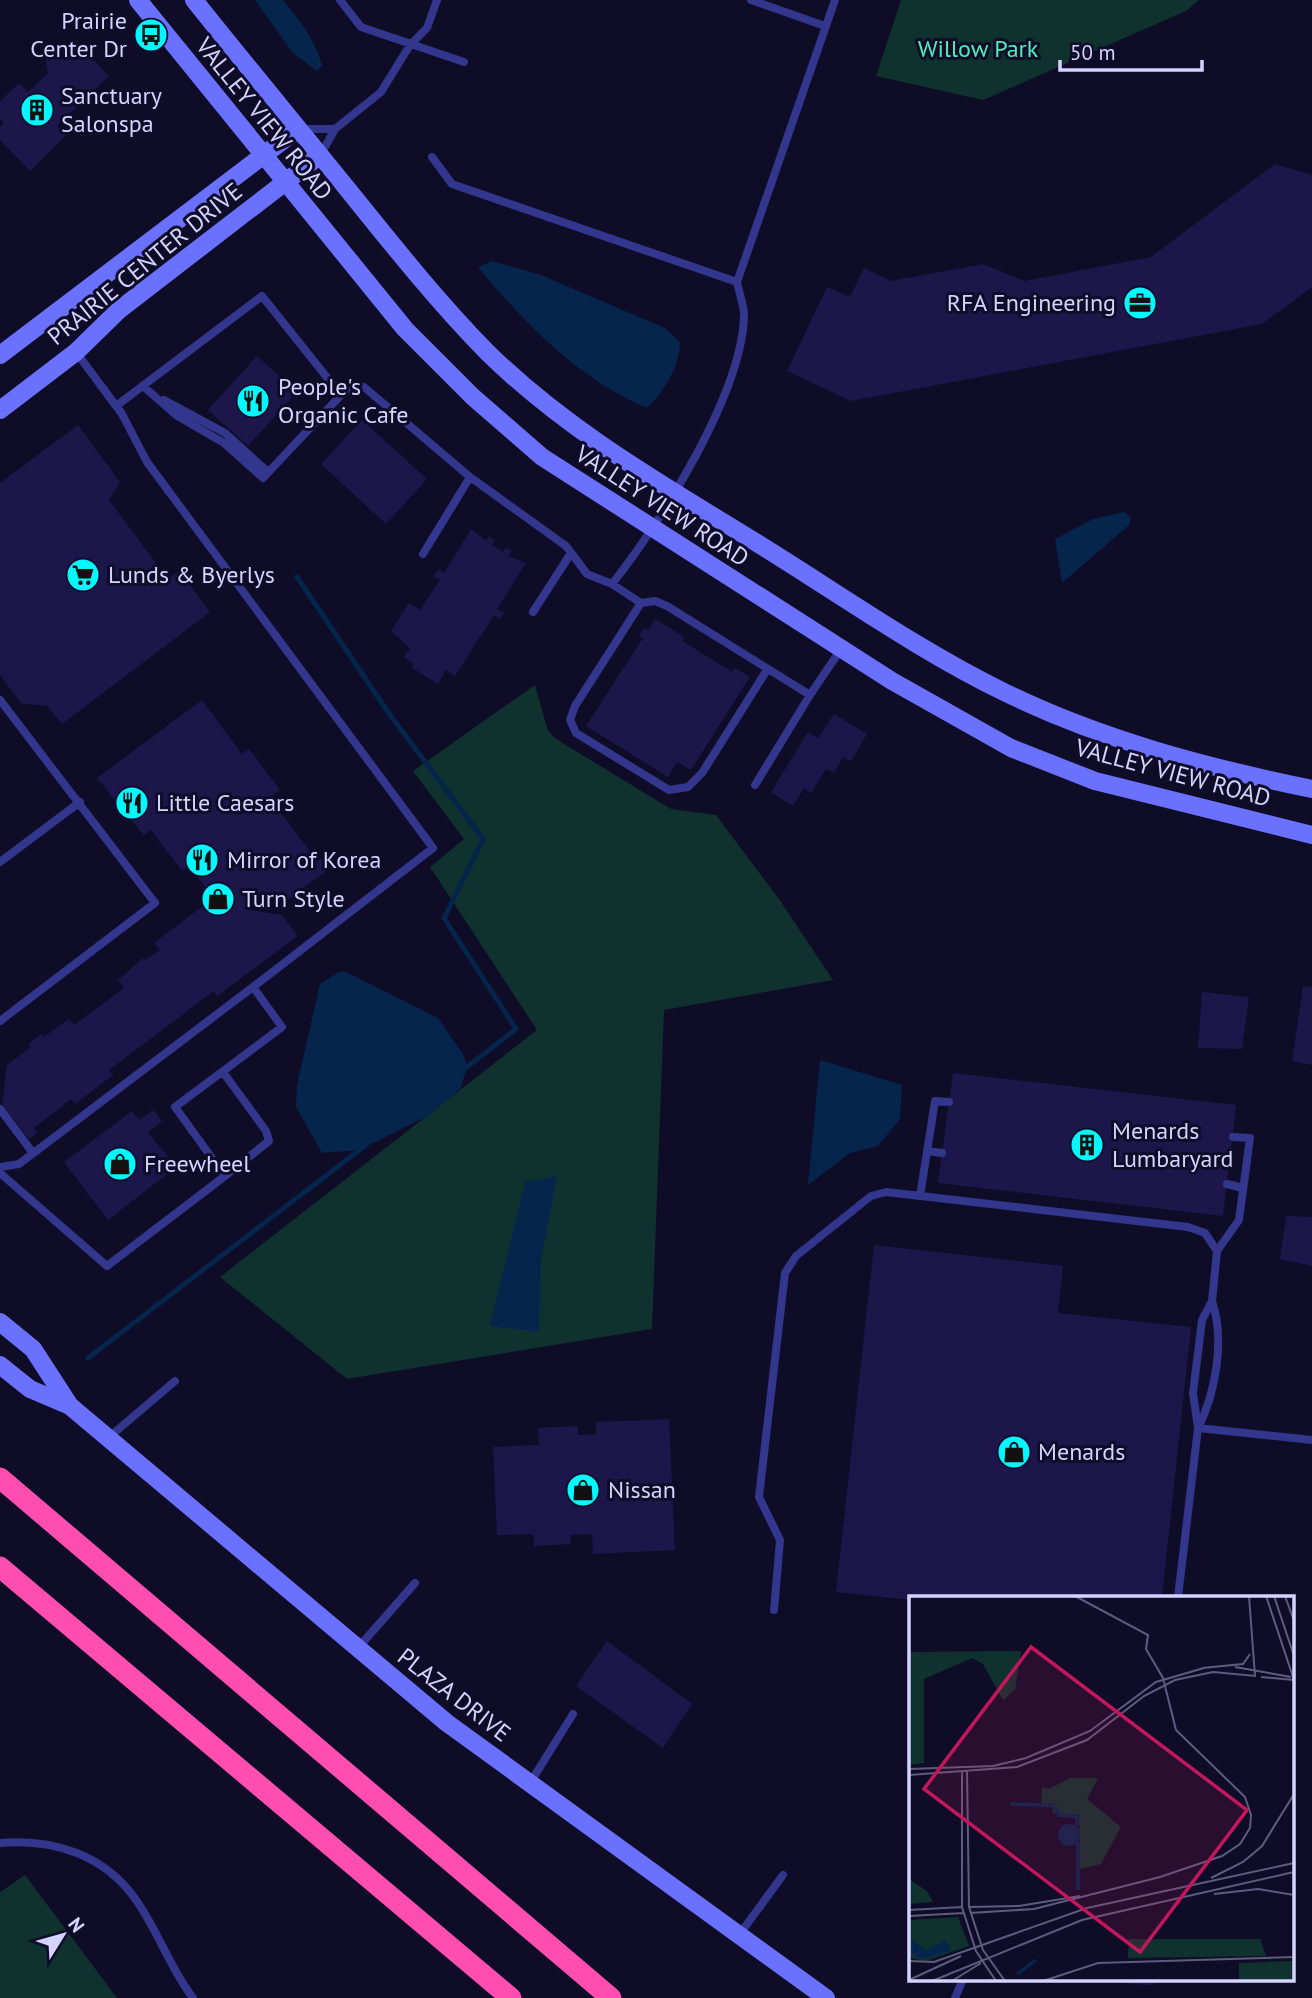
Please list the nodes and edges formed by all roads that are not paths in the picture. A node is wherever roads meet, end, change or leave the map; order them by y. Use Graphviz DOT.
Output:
graph roads {
  1 [pos="138,0"];
  2 [pos="194,0"];
  3 [pos="340,0"];
  4 [pos="437,0"];
  5 [pos="751,0"];
  6 [pos="835,0"];
  7 [pos="825,26"];
  8 [pos="410,45"];
  9 [pos="464,62"];
  10 [pos="298,130"];
  11 [pos="335,130"];
  12 [pos="263,156"];
  13 [pos="319,156"];
  14 [pos="432,157"];
  15 [pos="284,184"];
  16 [pos="737,282"];
  17 [pos="76,352"];
  18 [pos="0,355"];
  19 [pos="143,386"];
  20 [pos="341,395"];
  21 [pos="116,406"];
  22 [pos="0,410"];
  23 [pos="470,477"];
  24 [pos="673,494"];
  25 [pos="649,528"];
  26 [pos="571,553"];
  27 [pos="423,554"];
  28 [pos="612,584"];
  29 [pos="641,603"];
  30 [pos="533,612"];
  31 [pos="841,649"];
  32 [pos="766,670"];
  33 [pos="810,695"];
  34 [pos="0,700"];
  35 [pos="755,785"];
  36 [pos="1312,789"];
  37 [pos="80,802"];
  38 [pos="1312,835"];
  39 [pos="0,862"];
  40 [pos="253,988"];
  41 [pos="0,1021"];
  42 [pos="223,1072"];
  43 [pos="949,1102"];
  44 [pos="0,1109"];
  45 [pos="1233,1136"];
  46 [pos="928,1151"];
  47 [pos="33,1153"];
  48 [pos="942,1153"];
  49 [pos="0,1167"];
  50 [pos="0,1173"];
  51 [pos="225,1176"];
  52 [pos="1227,1184"];
  53 [pos="1243,1188"];
  54 [pos="920,1196"];
  55 [pos="1217,1251"];
  56 [pos="1212,1301"];
  57 [pos="0,1322"];
  58 [pos="0,1365"];
  59 [pos="175,1381"];
  60 [pos="70,1406"];
  61 [pos="1198,1428"];
  62 [pos="108,1438"];
  63 [pos="1312,1440"];
  64 [pos="0,1478"];
  65 [pos="0,1567"];
  66 [pos="415,1583"];
  67 [pos="1178,1596"];
  68 [pos="774,1610"];
  69 [pos="357,1649"];
  70 [pos="573,1714"];
  71 [pos="529,1784"];
  72 [pos="0,1843"];
  73 [pos="783,1875"];
  74 [pos="535,1931"];
  75 [pos="739,1936"];
  76 [pos="963,1980"];
  77 [pos="490,1981"];
  78 [pos="193,1998"];
  79 [pos="506,1998"];
  80 [pos="511,1998"];
  81 [pos="611,1998"];
  82 [pos="622,1998"];
  83 [pos="826,1998"];
  84 [pos="955,1998"];
  1 -- 12 [label="main road, VALLEY VIEW ROAD"];
  2 -- 10 [label="main road, VALLEY VIEW ROAD"];
  3 -- 8 [label="lane"];
  4 -- 8 [label="lane"];
  5 -- 7 [label="lane"];
  6 -- 7 [label="lane"];
  7 -- 16 [label="lane"];
  8 -- 9 [label="lane"];
  8 -- 11 [label="lane"];
  10 -- 11 [label="lane"];
  10 -- 12 [label="main road, PRAIRIE CENTER DRIVE"];
  10 -- 13 [label="main road, VALLEY VIEW ROAD"];
  11 -- 13 [label="lane"];
  12 -- 15 [label="main road, VALLEY VIEW ROAD"];
  12 -- 18 [label="main road, PRAIRIE CENTER DRIVE"];
  13 -- 15 [label="main road, PRAIRIE CENTER DRIVE"];
  13 -- 24 [label="main road, VALLEY VIEW ROAD"];
  14 -- 16 [label="lane"];
  15 -- 17 [label="main road, PRAIRIE CENTER DRIVE"];
  15 -- 25 [label="main road, VALLEY VIEW ROAD"];
  16 -- 24 [label="lane"];
  17 -- 21 [label="lane"];
  17 -- 22 [label="main road, PRAIRIE CENTER DRIVE"];
  19 -- 20 [label="lane"];
  19 -- 20 [label="lane"];
  19 -- 21 [label="lane"];
  20 -- 23 [label="lane"];
  21 -- 40 [label="lane"];
  23 -- 26 [label="lane"];
  23 -- 27 [label="lane"];
  24 -- 25 [label="lane"];
  24 -- 36 [label="main road, VALLEY VIEW ROAD"];
  25 -- 28 [label="lane"];
  25 -- 31 [label="main road, VALLEY VIEW ROAD"];
  26 -- 28 [label="lane"];
  26 -- 30 [label="lane"];
  28 -- 29 [label="lane"];
  29 -- 32 [label="lane"];
  29 -- 32 [label="lane"];
  31 -- 33 [label="lane"];
  31 -- 38 [label="main road, VALLEY VIEW ROAD"];
  32 -- 33 [label="lane"];
  33 -- 35 [label="lane"];
  34 -- 37 [label="lane"];
  37 -- 39 [label="lane"];
  37 -- 41 [label="lane"];
  40 -- 42 [label="lane"];
  40 -- 47 [label="lane"];
  42 -- 51 [label="lane"];
  42 -- 51 [label="lane"];
  43 -- 46 [label="lane"];
  44 -- 47 [label="lane"];
  45 -- 53 [label="lane"];
  46 -- 48 [label="lane"];
  46 -- 54 [label="lane"];
  47 -- 49 [label="lane"];
  50 -- 51 [label="lane"];
  52 -- 53 [label="lane"];
  53 -- 55 [label="lane"];
  54 -- 55 [label="lane"];
  54 -- 68 [label="lane"];
  55 -- 56 [label="lane"];
  56 -- 61 [label="lane"];
  56 -- 61 [label="lane"];
  57 -- 60 [label="main road, PLAZA DRIVE"];
  58 -- 60 [label="main road, PLAZA DRIVE"];
  59 -- 62 [label="lane"];
  60 -- 62 [label="main road, PLAZA DRIVE"];
  61 -- 63 [label="lane"];
  61 -- 67 [label="lane"];
  62 -- 69 [label="main road, PLAZA DRIVE"];
  64 -- 74 [label="highway"];
  65 -- 77 [label="highway"];
  66 -- 69 [label="lane"];
  69 -- 71 [label="main road, PLAZA DRIVE"];
  70 -- 71 [label="lane"];
  71 -- 75 [label="main road, PLAZA DRIVE"];
  72 -- 78 [label="lane"];
  73 -- 75 [label="lane"];
  74 -- 81 [label="highway"];
  74 -- 82 [label="highway"];
  75 -- 83 [label="main road, PLAZA DRIVE"];
  76 -- 84 [label="lane"];
  77 -- 79 [label="highway"];
  77 -- 80 [label="highway"];
}
